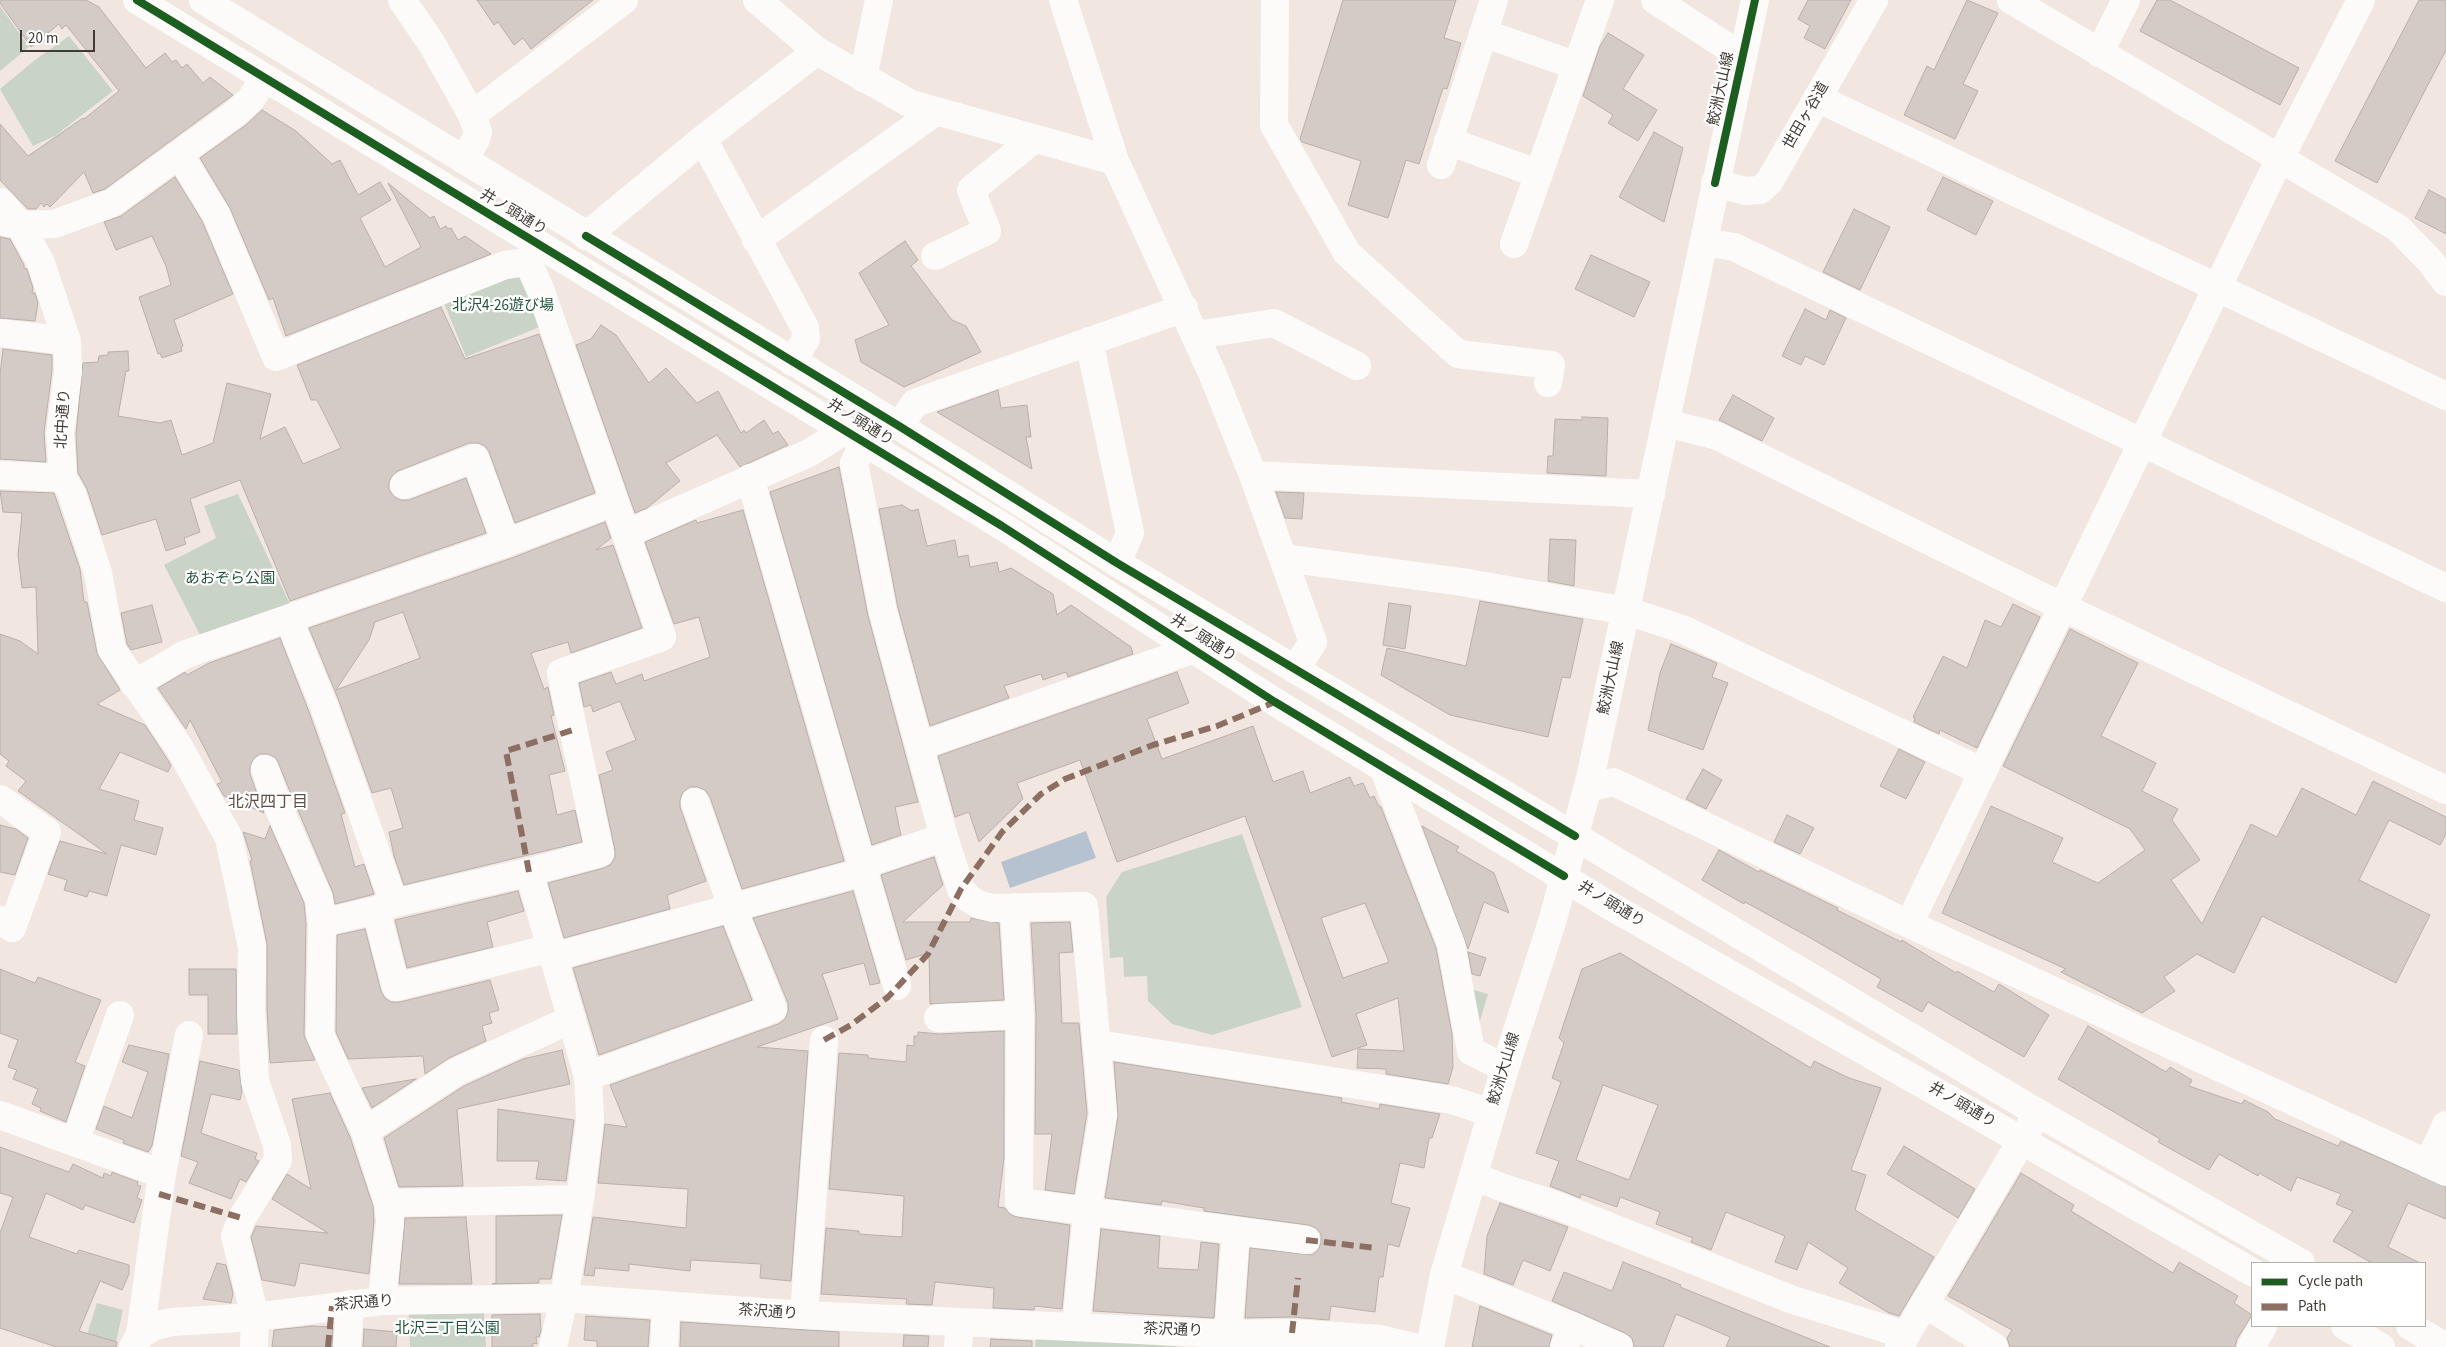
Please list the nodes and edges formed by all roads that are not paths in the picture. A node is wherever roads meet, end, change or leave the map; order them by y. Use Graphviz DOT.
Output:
graph roads {
  1 [pos="137,0"];
  2 [pos="203,0"];
  3 [pos="402,0"];
  4 [pos="624,0"];
  5 [pos="757,0"];
  6 [pos="879,0"];
  7 [pos="1063,0"];
  8 [pos="1275,0"];
  9 [pos="1494,0"];
  10 [pos="1600,0"];
  11 [pos="1655,0"];
  12 [pos="1755,0"];
  13 [pos="1874,0"];
  14 [pos="2011,0"];
  15 [pos="2126,0"];
  16 [pos="2361,0"];
  17 [pos="1484,33"];
  18 [pos="817,51"];
  19 [pos="2099,52"];
  20 [pos="1743,58"];
  21 [pos="1577,66"];
  22 [pos="863,78"];
  23 [pos="264,79"];
  24 [pos="1817,98"];
  25 [pos="935,112"];
  26 [pos="472,115"];
  27 [pos="702,139"];
  28 [pos="1034,139"];
  29 [pos="179,154"];
  30 [pos="2280,158"];
  31 [pos="464,160"];
  32 [pos="1115,160"];
  33 [pos="1538,174"];
  34 [pos="1716,183"];
  35 [pos="0,202"];
  36 [pos="10,223"];
  37 [pos="586,236"];
  38 [pos="756,240"];
  39 [pos="1704,242"];
  40 [pos="1514,244"];
  41 [pos="533,253"];
  42 [pos="935,256"];
  43 [pos="2446,282"];
  44 [pos="2217,287"];
  45 [pos="1184,308"];
  46 [pos="0,333"];
  47 [pos="1196,335"];
  48 [pos="1089,340"];
  49 [pos="67,341"];
  50 [pos="792,362"];
  51 [pos="1357,366"];
  52 [pos="1548,383"];
  53 [pos="2446,396"];
  54 [pos="1666,423"];
  55 [pos="899,426"];
  56 [pos="854,437"];
  57 [pos="2142,443"];
  58 [pos="0,475"];
  59 [pos="1253,475"];
  60 [pos="63,478"];
  61 [pos="750,478"];
  62 [pos="404,485"];
  63 [pos="1651,494"];
  64 [pos="614,502"];
  65 [pos="626,534"];
  66 [pos="506,543"];
  67 [pos="1284,558"];
  68 [pos="1117,563"];
  69 [pos="2446,588"];
  70 [pos="2063,607"];
  71 [pos="1627,611"];
  72 [pos="288,620"];
  73 [pos="1194,649"];
  74 [pos="1296,668"];
  75 [pos="139,690"];
  76 [pos="920,746"];
  77 [pos="265,769"];
  78 [pos="1384,770"];
  79 [pos="1983,772"];
  80 [pos="1588,788"];
  81 [pos="2446,790"];
  82 [pos="0,799"];
  83 [pos="696,802"];
  84 [pos="1575,836"];
  85 [pos="944,837"];
  86 [pos="862,865"];
  87 [pos="529,872"];
  88 [pos="1564,876"];
  89 [pos="385,906"];
  90 [pos="1014,908"];
  91 [pos="733,909"];
  92 [pos="0,920"];
  93 [pos="322,923"];
  94 [pos="1909,924"];
  95 [pos="552,952"];
  96 [pos="897,986"];
  97 [pos="1020,1015"];
  98 [pos="120,1016"];
  99 [pos="938,1018"];
  100 [pos="572,1019"];
  101 [pos="188,1035"];
  102 [pos="824,1040"];
  103 [pos="1098,1044"];
  104 [pos="1505,1068"];
  105 [pos="588,1076"];
  106 [pos="1491,1113"];
  107 [pos="2038,1113"];
  108 [pos="0,1115"];
  109 [pos="2446,1125"];
  110 [pos="365,1132"];
  111 [pos="2023,1140"];
  112 [pos="75,1142"];
  113 [pos="2437,1168"];
  114 [pos="162,1174"];
  115 [pos="1473,1176"];
  116 [pos="580,1199"];
  117 [pos="388,1203"];
  118 [pos="1088,1212"];
  119 [pos="1236,1232"];
  120 [pos="1306,1240"];
  121 [pos="2299,1262"];
  122 [pos="2251,1271"];
  123 [pos="1444,1275"];
  124 [pos="564,1298"];
  125 [pos="382,1301"];
  126 [pos="1925,1304"];
  127 [pos="341,1305"];
  128 [pos="666,1306"];
  129 [pos="804,1316"];
  130 [pos="255,1317"];
  131 [pos="1076,1327"];
  132 [pos="2262,1327"];
  133 [pos="2347,1327"];
  134 [pos="2412,1327"];
  135 [pos="959,1335"];
  136 [pos="1568,1336"];
  137 [pos="1212,1338"];
  138 [pos="136,1341"];
  139 [pos="1903,1341"];
  140 [pos="254,1347"];
  141 [pos="328,1347"];
  142 [pos="347,1347"];
  143 [pos="553,1347"];
  144 [pos="664,1347"];
  145 [pos="1413,1347"];
  146 [pos="1430,1347"];
  147 [pos="1619,1347"];
  148 [pos="1994,1347"];
  149 [pos="2251,1347"];
  150 [pos="2381,1347"];
  151 [pos="2446,1347"];
  1 -- 23 [label="street, 井ノ頭通り"];
  2 -- 31 [label="street, 井ノ頭通り"];
  3 -- 26 [label="street"];
  4 -- 26 [label="street"];
  5 -- 18 [label="street"];
  6 -- 22 [label="street"];
  7 -- 32 [label="street"];
  8 -- 52 [label="street"];
  9 -- 17 [label="street"];
  10 -- 21 [label="street"];
  11 -- 20 [label="street"];
  12 -- 20 [label="street, 鮫洲大山線"];
  13 -- 24 [label="street, 世田ヶ谷道"];
  14 -- 19 [label="street"];
  15 -- 19 [label="street"];
  16 -- 30 [label="street"];
  17 -- 21 [label="street"];
  17 -- 33 [label="street"];
  18 -- 22 [label="street"];
  18 -- 27 [label="street"];
  19 -- 30 [label="street"];
  20 -- 34 [label="street, 鮫洲大山線"];
  21 -- 33 [label="street"];
  22 -- 25 [label="street"];
  23 -- 29 [label="street"];
  23 -- 41 [label="street, 井ノ頭通り"];
  24 -- 34 [label="street, 世田ヶ谷道"];
  24 -- 44 [label="street"];
  25 -- 28 [label="street"];
  25 -- 38 [label="street"];
  26 -- 31 [label="street"];
  27 -- 37 [label="street"];
  27 -- 38 [label="street"];
  28 -- 32 [label="street"];
  28 -- 42 [label="street"];
  29 -- 36 [label="street"];
  29 -- 41 [label="street"];
  30 -- 43 [label="street"];
  30 -- 44 [label="street"];
  31 -- 37 [label="street, 井ノ頭通り"];
  32 -- 45 [label="street"];
  33 -- 40 [label="street"];
  34 -- 39 [label="street, 鮫洲大山線"];
  35 -- 36 [label="street, 北中通り"];
  36 -- 49 [label="street, 北中通り"];
  37 -- 50 [label="street, 井ノ頭通り"];
  38 -- 50 [label="street"];
  39 -- 54 [label="street, 鮫洲大山線"];
  39 -- 57 [label="street"];
  41 -- 56 [label="street, 井ノ頭通り"];
  41 -- 64 [label="street"];
  44 -- 53 [label="street"];
  44 -- 57 [label="street"];
  45 -- 47 [label="street"];
  45 -- 48 [label="street"];
  46 -- 49 [label="street"];
  47 -- 51 [label="street"];
  47 -- 59 [label="street"];
  48 -- 55 [label="street"];
  48 -- 68 [label="street"];
  49 -- 60 [label="street, 北中通り"];
  50 -- 55 [label="street, 井ノ頭通り"];
  54 -- 63 [label="street, 鮫洲大山線"];
  54 -- 70 [label="street"];
  55 -- 68 [label="street, 井ノ頭通り"];
  56 -- 61 [label="street"];
  56 -- 73 [label="street, 井ノ頭通り"];
  56 -- 76 [label="street"];
  57 -- 69 [label="street"];
  57 -- 70 [label="street"];
  58 -- 60 [label="street"];
  59 -- 63 [label="street"];
  59 -- 67 [label="street"];
  60 -- 75 [label="street, 北中通り"];
  61 -- 65 [label="street"];
  61 -- 86 [label="street"];
  62 -- 66 [label="street"];
  63 -- 71 [label="street, 鮫洲大山線"];
  64 -- 65 [label="street"];
  64 -- 66 [label="street"];
  65 -- 87 [label="street"];
  66 -- 72 [label="street"];
  67 -- 71 [label="street"];
  67 -- 74 [label="street"];
  68 -- 74 [label="street, 井ノ頭通り"];
  70 -- 79 [label="street"];
  70 -- 81 [label="street"];
  71 -- 79 [label="street"];
  71 -- 80 [label="street, 鮫洲大山線"];
  72 -- 75 [label="street"];
  72 -- 89 [label="street"];
  73 -- 76 [label="street"];
  73 -- 78 [label="street, 井ノ頭通り"];
  74 -- 84 [label="street, 井ノ頭通り"];
  75 -- 130 [label="street, 北中通り"];
  76 -- 85 [label="street"];
  77 -- 93 [label="street"];
  78 -- 88 [label="street, 井ノ頭通り"];
  78 -- 104 [label="street"];
  79 -- 94 [label="street"];
  80 -- 84 [label="street, 鮫洲大山線"];
  80 -- 94 [label="street"];
  82 -- 92 [label="street"];
  83 -- 91 [label="street"];
  84 -- 88 [label="street, 鮫洲大山線"];
  84 -- 107 [label="street, 井ノ頭通り"];
  85 -- 86 [label="street"];
  85 -- 90 [label="street"];
  86 -- 91 [label="street"];
  86 -- 96 [label="street"];
  87 -- 89 [label="street"];
  87 -- 95 [label="street"];
  88 -- 104 [label="street, 鮫洲大山線"];
  88 -- 111 [label="street, 井ノ頭通り"];
  89 -- 93 [label="street"];
  89 -- 95 [label="street"];
  90 -- 97 [label="street"];
  90 -- 103 [label="street"];
  91 -- 95 [label="street"];
  91 -- 105 [label="street"];
  93 -- 110 [label="street"];
  94 -- 113 [label="street"];
  95 -- 100 [label="street"];
  97 -- 99 [label="street"];
  97 -- 118 [label="street"];
  98 -- 112 [label="street"];
  100 -- 105 [label="street"];
  100 -- 110 [label="street"];
  101 -- 114 [label="street"];
  102 -- 129 [label="street"];
  103 -- 106 [label="street"];
  103 -- 118 [label="street"];
  104 -- 106 [label="street, 鮫洲大山線"];
  105 -- 116 [label="street"];
  106 -- 115 [label="street, 鮫洲大山線"];
  107 -- 111 [label="street"];
  107 -- 121 [label="street, 井ノ頭通り"];
  108 -- 112 [label="street"];
  109 -- 113 [label="street"];
  110 -- 117 [label="street"];
  111 -- 122 [label="street, 井ノ頭通り"];
  111 -- 126 [label="street"];
  112 -- 114 [label="street"];
  114 -- 138 [label="street"];
  115 -- 123 [label="street, 鮫洲大山線"];
  115 -- 139 [label="street"];
  116 -- 117 [label="street"];
  116 -- 124 [label="street"];
  117 -- 125 [label="street"];
  118 -- 119 [label="street"];
  118 -- 131 [label="street"];
  119 -- 120 [label="street"];
  119 -- 137 [label="street"];
  123 -- 136 [label="street"];
  123 -- 146 [label="street, 鮫洲大山線"];
  124 -- 125 [label="street, 茶沢通り"];
  124 -- 128 [label="street, 茶沢通り"];
  124 -- 143 [label="street"];
  125 -- 127 [label="street, 茶沢通り"];
  126 -- 139 [label="street"];
  126 -- 148 [label="street"];
  127 -- 130 [label="street, 茶沢通り"];
  127 -- 141 [label="street"];
  127 -- 142 [label="street"];
  128 -- 129 [label="street, 茶沢通り"];
  128 -- 144 [label="street"];
  129 -- 135 [label="street, 茶沢通り"];
  130 -- 138 [label="street, 茶沢通り"];
  130 -- 140 [label="street"];
  131 -- 135 [label="street, 茶沢通り"];
  131 -- 137 [label="street, 茶沢通り"];
  132 -- 149 [label="street"];
  133 -- 150 [label="street"];
  134 -- 151 [label="street"];
  136 -- 147 [label="street"];
  137 -- 145 [label="street, 茶沢通り"];
}
